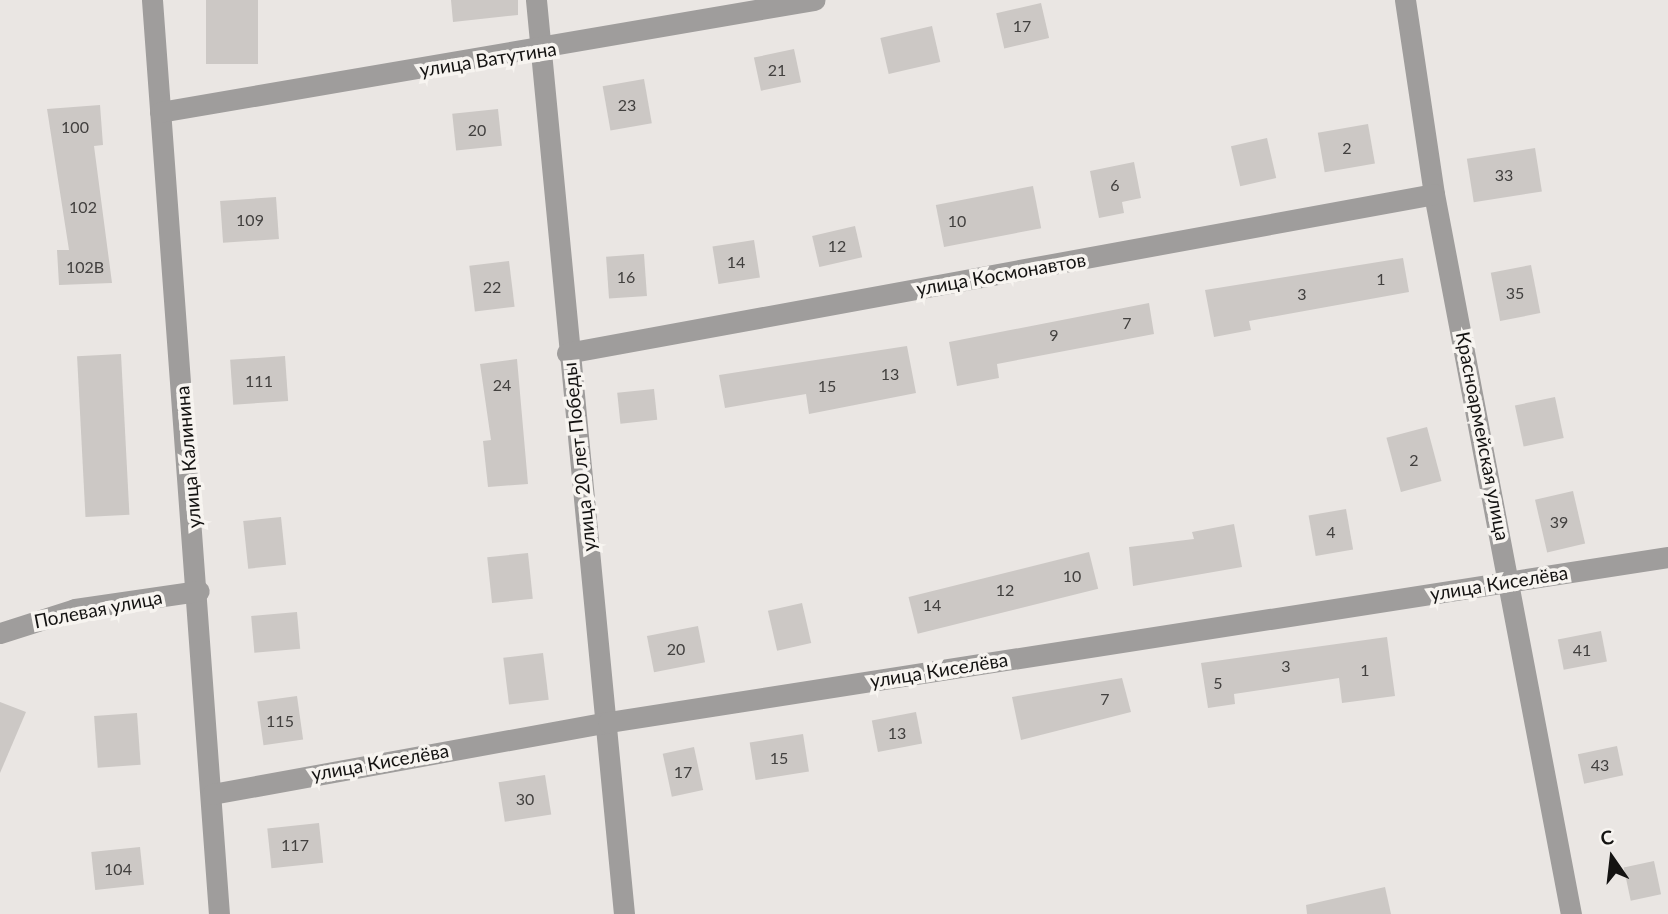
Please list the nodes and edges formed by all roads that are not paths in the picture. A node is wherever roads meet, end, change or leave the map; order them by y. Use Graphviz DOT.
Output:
graph roads {
  1 [pos="152,0"];
  2 [pos="536,0"];
  3 [pos="814,0"];
  4 [pos="1405,0"];
  5 [pos="539,51"];
  6 [pos="160,112"];
  7 [pos="1434,194"];
  8 [pos="567,353"];
  9 [pos="1668,557"];
  10 [pos="1513,581"];
  11 [pos="199,591"];
  12 [pos="0,633"];
  13 [pos="608,722"];
  14 [pos="212,794"];
  15 [pos="219,914"];
  16 [pos="624,914"];
  17 [pos="1572,914"];
  1 -- 6 [label="street, улица Калинина"];
  2 -- 5 [label="street, улица 20 лет Победы"];
  3 -- 5 [label="street, улица Ватутина"];
  4 -- 7 [label="street, Красноармейская улица"];
  5 -- 6 [label="street, улица Ватутина"];
  5 -- 8 [label="street, улица 20 лет Победы"];
  6 -- 11 [label="street, улица Калинина"];
  7 -- 8 [label="street, улица Космонавтов"];
  7 -- 10 [label="street, Красноармейская улица"];
  8 -- 13 [label="street, улица 20 лет Победы"];
  9 -- 10 [label="street, улица Киселёва"];
  10 -- 13 [label="street, улица Киселёва"];
  10 -- 17 [label="street, Красноармейская улица"];
  11 -- 12 [label="street, Полевая улица"];
  11 -- 14 [label="street, улица Калинина"];
  13 -- 14 [label="street, улица Киселёва"];
  13 -- 16 [label="street, улица 20 лет Победы"];
  14 -- 15 [label="street, улица Калинина"];
}
